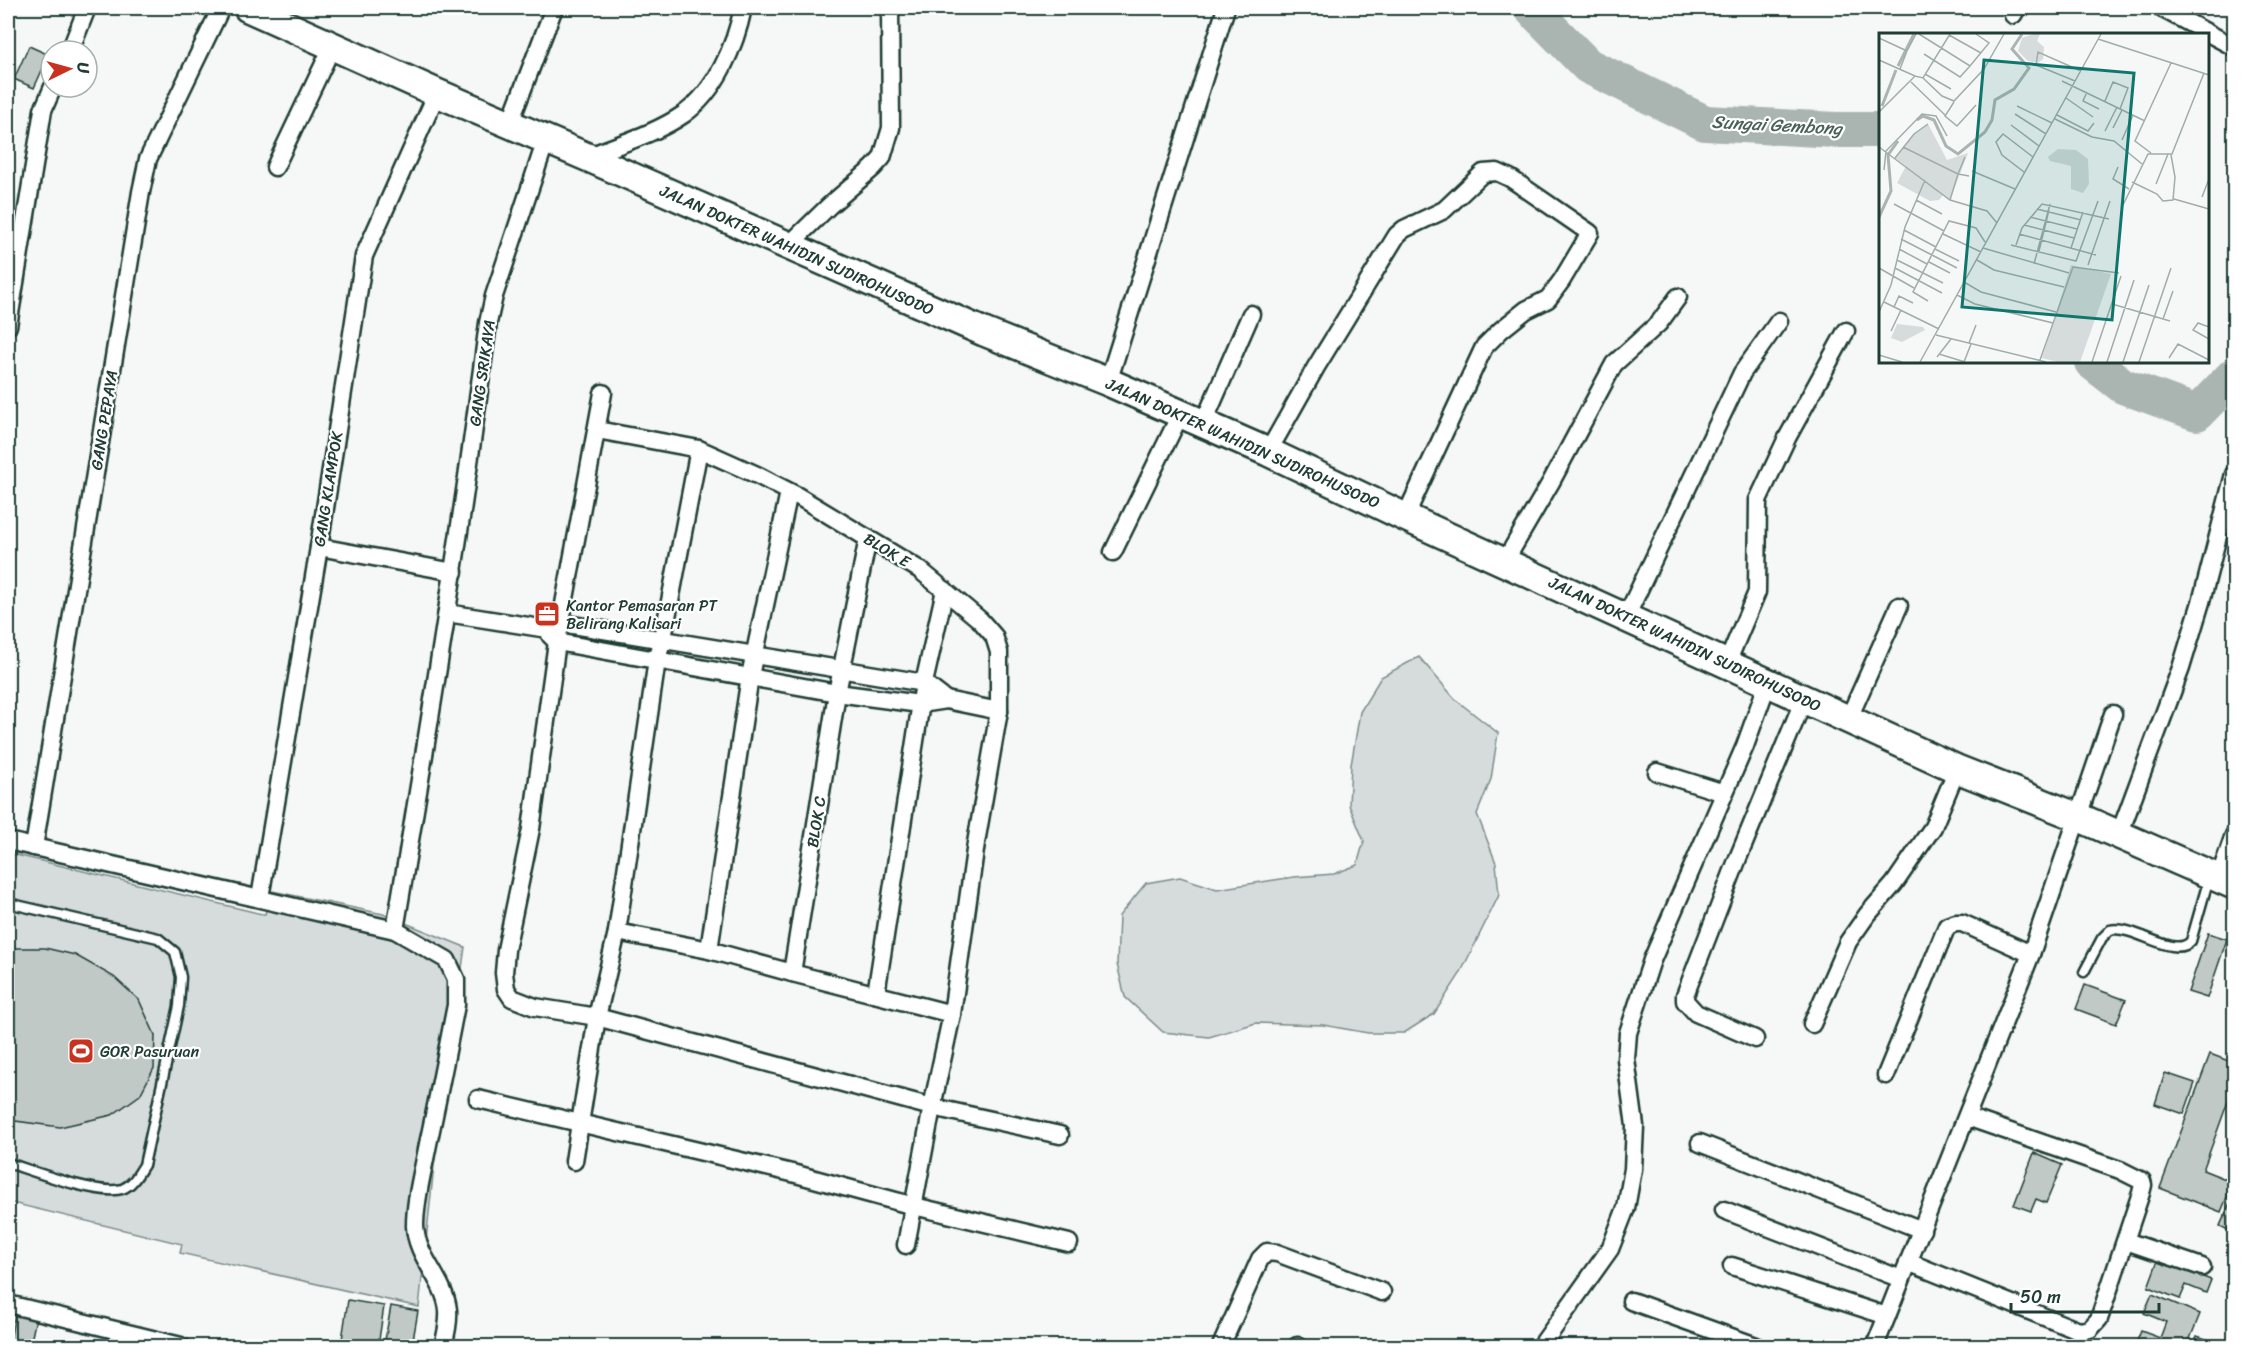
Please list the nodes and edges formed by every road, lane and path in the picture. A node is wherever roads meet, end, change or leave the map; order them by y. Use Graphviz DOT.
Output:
graph roads {
  1 [pos="87,8"];
  2 [pos="221,8"];
  3 [pos="248,8"];
  4 [pos="554,8"];
  5 [pos="743,8"];
  6 [pos="890,8"];
  7 [pos="1226,8"];
  8 [pos="2161,8"];
  9 [pos="2208,33"];
  10 [pos="2209,33"];
  11 [pos="75,39"];
  12 [pos="333,45"];
  13 [pos="2235,47"];
  14 [pos="437,93"];
  15 [pos="47,99"];
  16 [pos="509,125"];
  17 [pos="546,140"];
  18 [pos="587,157"];
  19 [pos="275,167"];
  20 [pos="788,246"];
  21 [pos="1677,297"];
  22 [pos="1251,314"];
  23 [pos="1779,321"];
  24 [pos="8,326"];
  25 [pos="1846,331"];
  26 [pos="1108,382"];
  27 [pos="603,393"];
  28 [pos="1192,420"];
  29 [pos="597,430"];
  30 [pos="699,449"];
  31 [pos="1268,452"];
  32 [pos="2235,474"];
  33 [pos="789,492"];
  34 [pos="1405,517"];
  35 [pos="868,538"];
  36 [pos="319,547"];
  37 [pos="1113,552"];
  38 [pos="1505,561"];
  39 [pos="454,572"];
  40 [pos="945,590"];
  41 [pos="1899,606"];
  42 [pos="447,614"];
  43 [pos="1626,617"];
  44 [pos="561,623"];
  45 [pos="541,628"];
  46 [pos="663,638"];
  47 [pos="557,642"];
  48 [pos="754,655"];
  49 [pos="657,660"];
  50 [pos="1727,663"];
  51 [pos="842,670"];
  52 [pos="750,676"];
  53 [pos="1768,682"];
  54 [pos="924,683"];
  55 [pos="837,693"];
  56 [pos="1804,699"];
  57 [pos="946,700"];
  58 [pos="920,704"];
  59 [pos="999,711"];
  60 [pos="2113,714"];
  61 [pos="1848,720"];
  62 [pos="1957,769"];
  63 [pos="1657,772"];
  64 [pos="1724,793"];
  65 [pos="2078,817"];
  66 [pos="2235,835"];
  67 [pos="36,836"];
  68 [pos="2119,836"];
  69 [pos="8,841"];
  70 [pos="2221,879"];
  71 [pos="262,890"];
  72 [pos="8,903"];
  73 [pos="397,919"];
  74 [pos="617,932"];
  75 [pos="709,950"];
  76 [pos="2031,954"];
  77 [pos="2084,972"];
  78 [pos="792,973"];
  79 [pos="876,994"];
  80 [pos="952,1014"];
  81 [pos="597,1017"];
  82 [pos="1812,1024"];
  83 [pos="1755,1039"];
  84 [pos="1886,1075"];
  85 [pos="478,1099"];
  86 [pos="932,1107"];
  87 [pos="1967,1117"];
  88 [pos="581,1124"];
  89 [pos="1060,1135"];
  90 [pos="1700,1143"];
  91 [pos="574,1161"];
  92 [pos="8,1163"];
  93 [pos="914,1206"];
  94 [pos="1724,1210"];
  95 [pos="1922,1230"];
  96 [pos="2126,1241"];
  97 [pos="1069,1243"];
  98 [pos="906,1245"];
  99 [pos="1908,1262"];
  100 [pos="1732,1266"];
  101 [pos="2202,1267"];
  102 [pos="1901,1279"];
  103 [pos="1382,1292"];
  104 [pos="1631,1301"];
  105 [pos="8,1304"];
  106 [pos="1887,1316"];
  107 [pos="151,1343"];
  108 [pos="181,1347"];
  109 [pos="443,1347"];
  110 [pos="1221,1347"];
  111 [pos="1541,1347"];
  112 [pos="1756,1347"];
  113 [pos="1875,1347"];
  1 -- 11 [label="street"];
  2 -- 67 [label="street, GANG PEPAYA"];
  3 -- 12 [label="main road, JALAN DOKTER WAHIDIN SUDIROHUSODO"];
  4 -- 16 [label="street"];
  5 -- 18 [label="street"];
  6 -- 20 [label="street"];
  7 -- 26 [label="street"];
  8 -- 9 [label="street"];
  10 -- 13 [label="street"];
  12 -- 14 [label="main road, JALAN DOKTER WAHIDIN SUDIROHUSODO"];
  12 -- 19 [label="street"];
  14 -- 16 [label="main road, JALAN DOKTER WAHIDIN SUDIROHUSODO"];
  14 -- 36 [label="street, GANG KLAMPOK"];
  15 -- 24 [label="street"];
  16 -- 17 [label="main road, JALAN DOKTER WAHIDIN SUDIROHUSODO"];
  17 -- 18 [label="main road, JALAN DOKTER WAHIDIN SUDIROHUSODO"];
  17 -- 39 [label="street, GANG SRIKAYA"];
  18 -- 20 [label="main road, JALAN DOKTER WAHIDIN SUDIROHUSODO"];
  20 -- 26 [label="main road, JALAN DOKTER WAHIDIN SUDIROHUSODO"];
  21 -- 38 [label="street"];
  22 -- 28 [label="street"];
  23 -- 43 [label="street"];
  25 -- 50 [label="street"];
  26 -- 28 [label="main road, JALAN DOKTER WAHIDIN SUDIROHUSODO"];
  27 -- 29 [label="street"];
  28 -- 31 [label="main road, JALAN DOKTER WAHIDIN SUDIROHUSODO"];
  28 -- 37 [label="street"];
  29 -- 30 [label="street, BLOK E"];
  29 -- 44 [label="street"];
  30 -- 33 [label="street, BLOK E"];
  30 -- 46 [label="street"];
  31 -- 34 [label="main road, JALAN DOKTER WAHIDIN SUDIROHUSODO"];
  31 -- 34 [label="street"];
  32 -- 68 [label="street"];
  33 -- 35 [label="street, BLOK E"];
  33 -- 48 [label="street"];
  34 -- 38 [label="main road, JALAN DOKTER WAHIDIN SUDIROHUSODO"];
  35 -- 40 [label="street, BLOK E"];
  35 -- 51 [label="street, BLOK C"];
  36 -- 39 [label="street"];
  36 -- 71 [label="street, GANG KLAMPOK"];
  38 -- 43 [label="main road, JALAN DOKTER WAHIDIN SUDIROHUSODO"];
  39 -- 42 [label="street, GANG SRIKAYA"];
  40 -- 54 [label="street"];
  40 -- 59 [label="street, BLOK E"];
  41 -- 61 [label="street"];
  42 -- 45 [label="street"];
  42 -- 73 [label="street, GANG SRIKAYA"];
  43 -- 50 [label="main road, JALAN DOKTER WAHIDIN SUDIROHUSODO"];
  44 -- 45 [label="street"];
  44 -- 46 [label="street"];
  44 -- 47 [label="street"];
  45 -- 47 [label="street"];
  46 -- 48 [label="street"];
  46 -- 49 [label="street"];
  47 -- 49 [label="street"];
  47 -- 81 [label="street"];
  48 -- 51 [label="street"];
  48 -- 52 [label="street"];
  49 -- 52 [label="street"];
  49 -- 74 [label="street"];
  50 -- 53 [label="main road, JALAN DOKTER WAHIDIN SUDIROHUSODO"];
  51 -- 54 [label="street"];
  51 -- 55 [label="street, BLOK C"];
  52 -- 55 [label="street"];
  52 -- 75 [label="street"];
  53 -- 56 [label="main road, JALAN DOKTER WAHIDIN SUDIROHUSODO"];
  53 -- 64 [label="street"];
  54 -- 57 [label="street"];
  54 -- 58 [label="street"];
  55 -- 58 [label="street"];
  55 -- 78 [label="street, BLOK C"];
  56 -- 61 [label="main road, JALAN DOKTER WAHIDIN SUDIROHUSODO"];
  56 -- 83 [label="street"];
  57 -- 58 [label="street"];
  57 -- 59 [label="street"];
  58 -- 79 [label="street"];
  59 -- 80 [label="street, BLOK E"];
  60 -- 65 [label="street"];
  61 -- 62 [label="main road, JALAN DOKTER WAHIDIN SUDIROHUSODO"];
  62 -- 65 [label="main road, JALAN DOKTER WAHIDIN SUDIROHUSODO"];
  62 -- 82 [label="street"];
  63 -- 64 [label="street"];
  64 -- 111 [label="street"];
  65 -- 68 [label="main road, JALAN DOKTER WAHIDIN SUDIROHUSODO"];
  65 -- 76 [label="street"];
  66 -- 70 [label="street"];
  67 -- 69 [label="street"];
  67 -- 71 [label="street"];
  68 -- 70 [label="main road, JALAN DOKTER WAHIDIN SUDIROHUSODO"];
  70 -- 77 [label="lane"];
  71 -- 73 [label="street"];
  72 -- 92 [label="lane"];
  73 -- 109 [label="street"];
  74 -- 75 [label="street"];
  74 -- 81 [label="street"];
  75 -- 78 [label="street"];
  76 -- 84 [label="street"];
  76 -- 87 [label="street"];
  78 -- 79 [label="street"];
  79 -- 80 [label="street"];
  80 -- 86 [label="street, BLOK E"];
  81 -- 86 [label="street"];
  81 -- 88 [label="street"];
  85 -- 88 [label="street"];
  86 -- 89 [label="street"];
  86 -- 93 [label="street, BLOK E"];
  87 -- 95 [label="street"];
  87 -- 96 [label="street"];
  88 -- 91 [label="street"];
  88 -- 93 [label="street"];
  90 -- 95 [label="street"];
  93 -- 97 [label="street"];
  93 -- 98 [label="street, BLOK E"];
  94 -- 102 [label="street"];
  95 -- 99 [label="street"];
  96 -- 99 [label="street"];
  96 -- 101 [label="street"];
  99 -- 102 [label="street"];
  100 -- 106 [label="street"];
  102 -- 106 [label="street"];
  103 -- 110 [label="street"];
  104 -- 112 [label="street"];
  105 -- 107 [label="street"];
  106 -- 113 [label="street"];
  107 -- 108 [label="street"];
}
